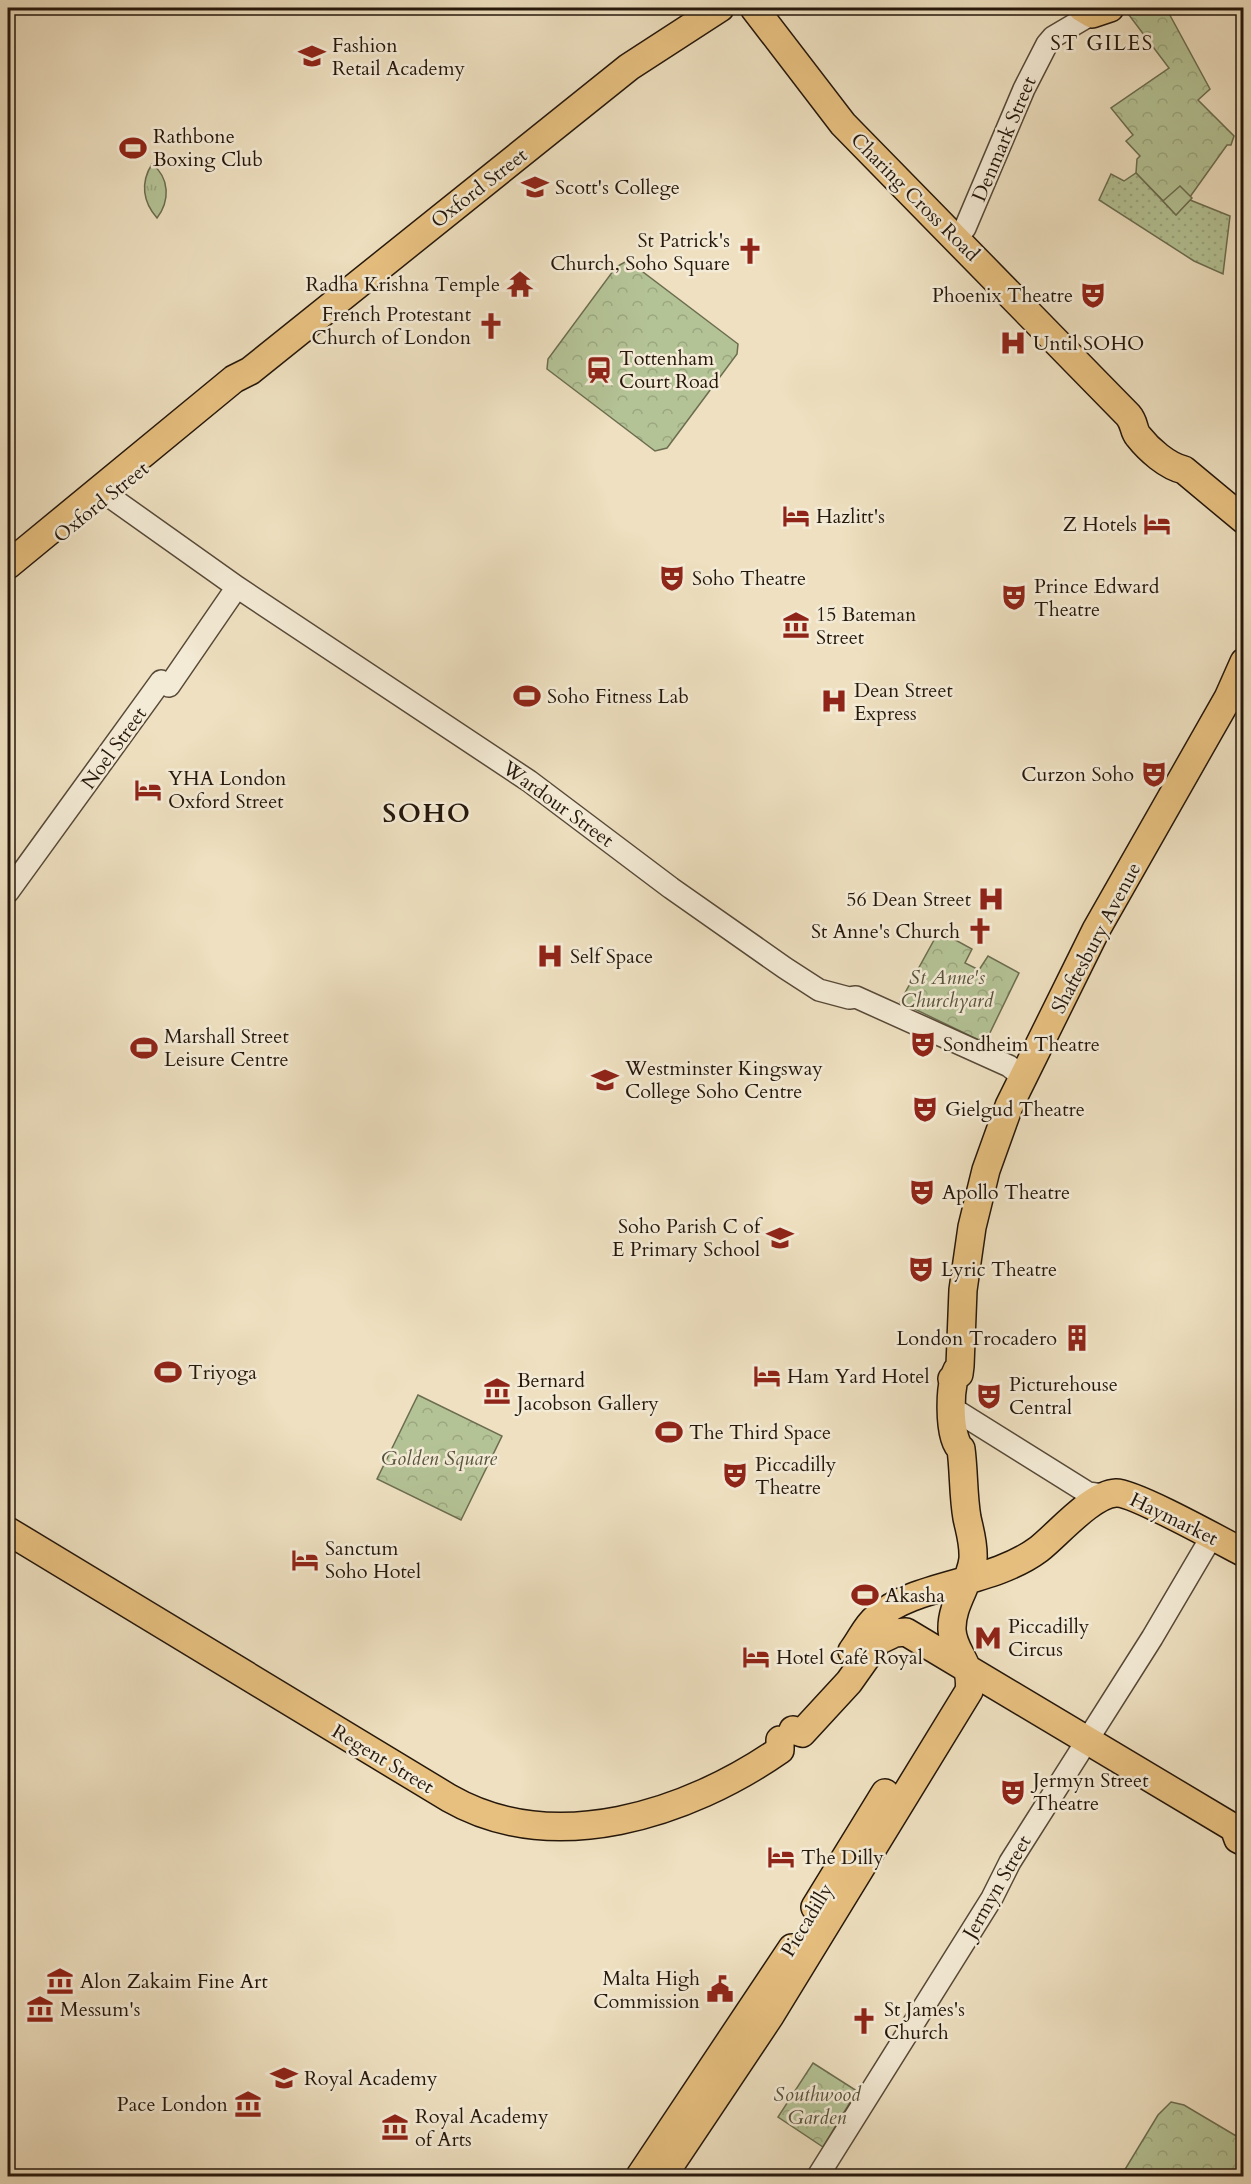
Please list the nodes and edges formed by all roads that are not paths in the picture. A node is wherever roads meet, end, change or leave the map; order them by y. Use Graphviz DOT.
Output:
graph roads {
  1 [pos="720,8"];
  2 [pos="754,8"];
  3 [pos="1095,10"];
  4 [pos="954,239"];
  5 [pos="103,493"];
  6 [pos="1244,520"];
  7 [pos="8,564"];
  8 [pos="8,578"];
  9 [pos="237,587"];
  10 [pos="1244,662"];
  11 [pos="8,892"];
  12 [pos="1024,1078"];
  13 [pos="956,1373"];
  14 [pos="963,1414"];
  15 [pos="961,1449"];
  16 [pos="1103,1496"];
  17 [pos="8,1510"];
  18 [pos="8,1531"];
  19 [pos="1212,1536"];
  20 [pos="1244,1553"];
  21 [pos="955,1585"];
  22 [pos="945,1657"];
  23 [pos="970,1672"];
  24 [pos="779,1737"];
  25 [pos="1088,1740"];
  26 [pos="1240,1833"];
  27 [pos="640,2176"];
  28 [pos="663,2176"];
  29 [pos="818,2176"];
  1 -- 5 [label="main road, Oxford Street"];
  2 -- 4 [label="main road, Charing Cross Road"];
  3 -- 4 [label="street, Denmark Street"];
  4 -- 6 [label="main road, Charing Cross Road"];
  5 -- 7 [label="main road, Oxford Street"];
  5 -- 8 [label="main road, Oxford Street"];
  5 -- 9 [label="street, Wardour Street"];
  9 -- 11 [label="street, Noel Street"];
  9 -- 12 [label="street, Wardour Street"];
  10 -- 12 [label="main road, Shaftesbury Avenue"];
  12 -- 13 [label="main road, Shaftesbury Avenue"];
  13 -- 14 [label="main road, Shaftesbury Avenue"];
  13 -- 15 [label="main road, Shaftesbury Avenue"];
  14 -- 15 [label="main road, Shaftesbury Avenue"];
  14 -- 16 [label="street"];
  15 -- 21 [label="main road, Shaftesbury Avenue"];
  16 -- 19 [label="main road, Haymarket"];
  16 -- 21 [label="main road, Regent Street"];
  17 -- 24 [label="main road, Regent Street"];
  18 -- 24 [label="main road, Regent Street"];
  19 -- 20 [label="main road, Haymarket"];
  19 -- 25 [label="street, Jermyn Street"];
  21 -- 22 [label="main road"];
  21 -- 23 [label="main road"];
  21 -- 24 [label="main road, Regent Street"];
  22 -- 23 [label="main road"];
  22 -- 24 [label="main road, Regent Street"];
  22 -- 27 [label="main road, Piccadilly"];
  23 -- 25 [label="main road"];
  23 -- 28 [label="main road, Piccadilly"];
  25 -- 26 [label="main road"];
  25 -- 29 [label="street, Jermyn Street"];
}
